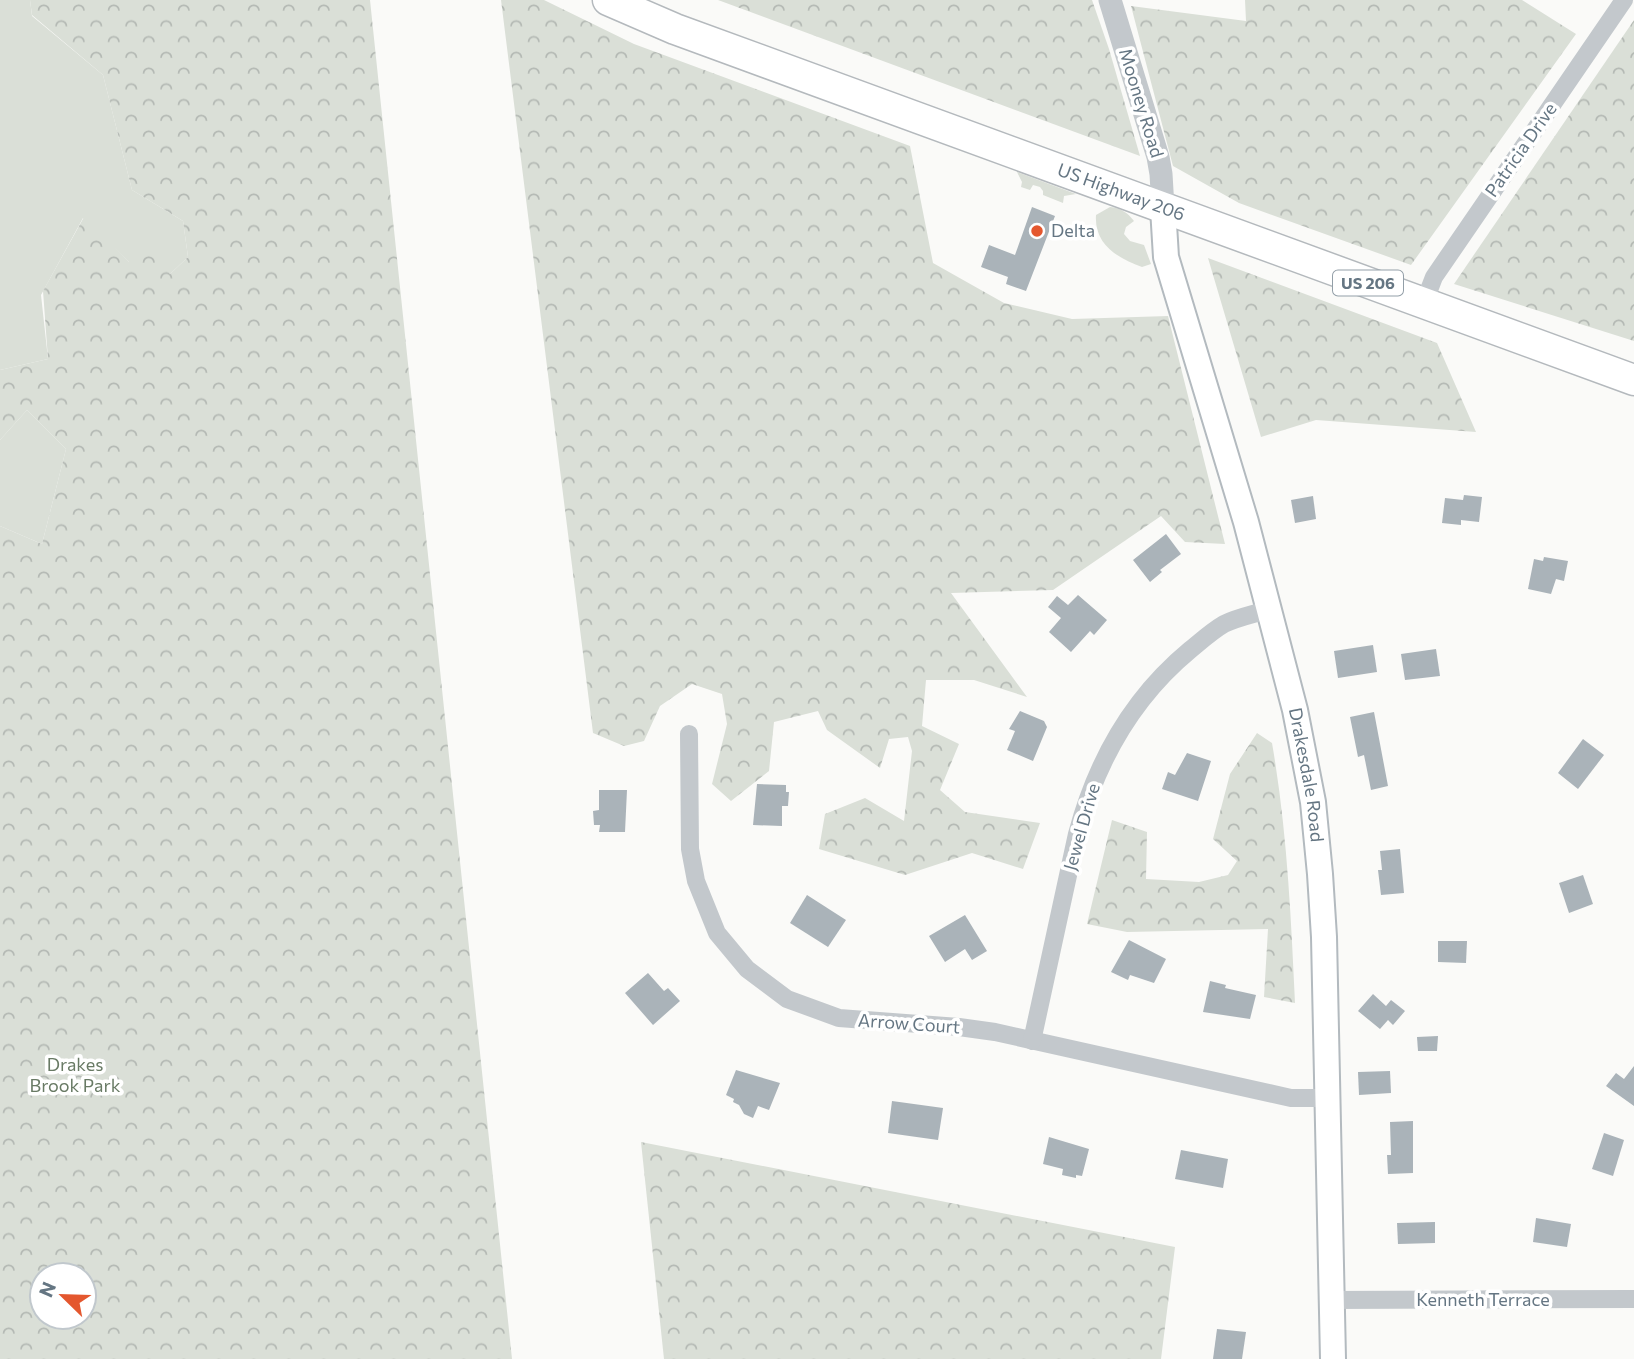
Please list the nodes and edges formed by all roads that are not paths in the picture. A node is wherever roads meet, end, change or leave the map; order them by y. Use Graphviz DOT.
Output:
graph roads {
  1 [pos="608,0"];
  2 [pos="1110,0"];
  3 [pos="1624,0"];
  4 [pos="1163,208"];
  5 [pos="1424,303"];
  6 [pos="1634,380"];
  7 [pos="1270,609"];
  8 [pos="689,734"];
  9 [pos="1032,1041"];
  10 [pos="1328,1098"];
  11 [pos="1634,1299"];
  12 [pos="1332,1300"];
  13 [pos="1333,1359"];
  1 -- 4 [label="highway, US Highway 206 / US 206"];
  2 -- 4 [label="street, Mooney Road"];
  3 -- 5 [label="street, Patricia Drive"];
  4 -- 5 [label="highway, US Highway 206 / US 206"];
  4 -- 7 [label="main road, Drakesdale Road"];
  5 -- 6 [label="highway, US Highway 206 / US 206"];
  7 -- 9 [label="street, Jewel Drive"];
  7 -- 10 [label="main road, Drakesdale Road"];
  8 -- 9 [label="street, Arrow Court"];
  9 -- 10 [label="street, Arrow Court"];
  10 -- 12 [label="main road, Drakesdale Road"];
  11 -- 12 [label="street, Kenneth Terrace"];
  12 -- 13 [label="main road, Drakesdale Road"];
}
